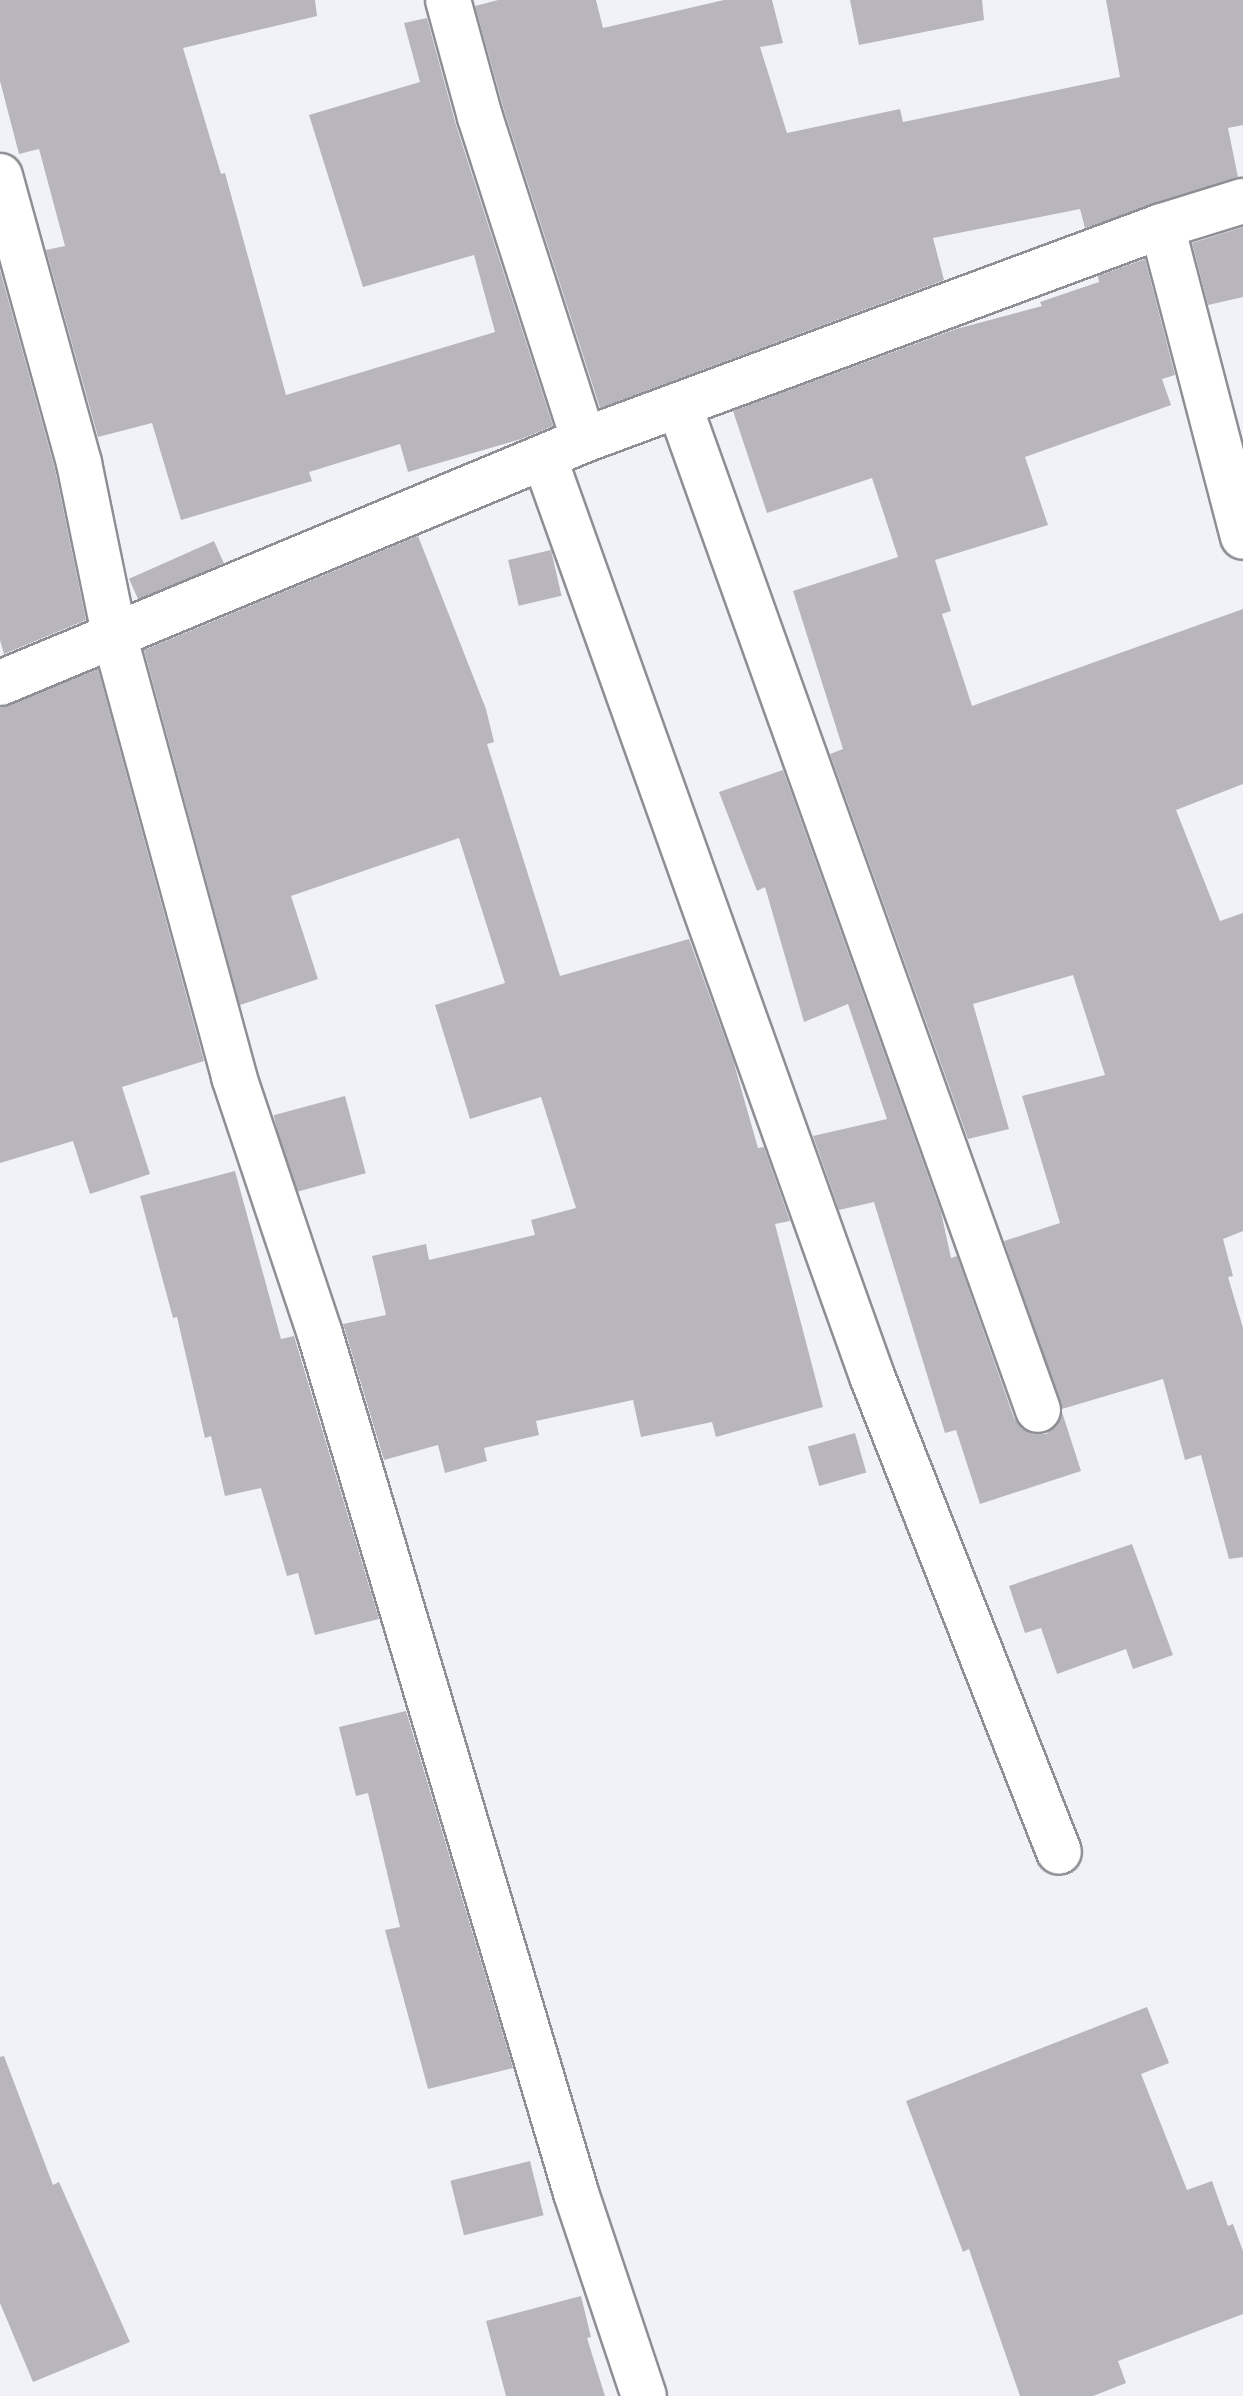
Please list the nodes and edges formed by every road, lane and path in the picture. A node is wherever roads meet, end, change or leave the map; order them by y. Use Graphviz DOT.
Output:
graph roads {
  1 [pos="448,0"];
  2 [pos="0,176"];
  3 [pos="1243,201"];
  4 [pos="1162,226"];
  5 [pos="679,405"];
  6 [pos="584,440"];
  7 [pos="544,457"];
  8 [pos="1243,537"];
  9 [pos="115,638"];
  10 [pos="0,683"];
  11 [pos="1038,1410"];
  12 [pos="1059,1852"];
  13 [pos="644,2396"];
  1 -- 6 [label="street"];
  2 -- 9 [label="street"];
  3 -- 4 [label="street"];
  4 -- 5 [label="street"];
  4 -- 8 [label="street"];
  5 -- 6 [label="street"];
  5 -- 11 [label="street"];
  6 -- 7 [label="street"];
  7 -- 9 [label="street"];
  7 -- 12 [label="street"];
  9 -- 10 [label="street"];
  9 -- 13 [label="street"];
}
